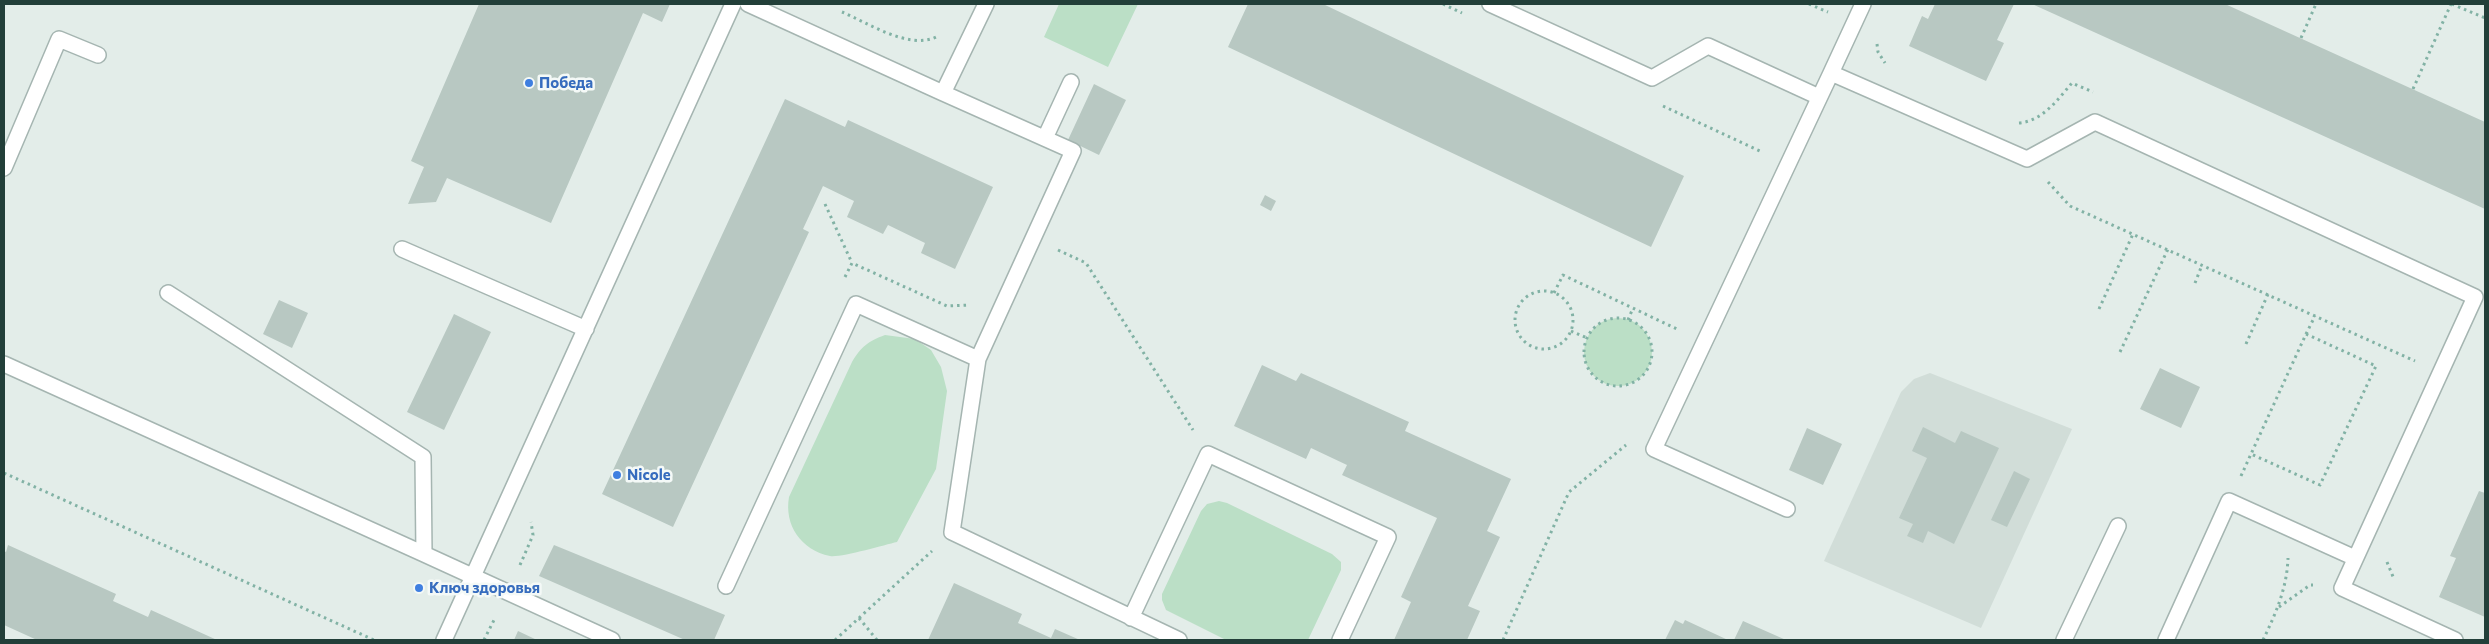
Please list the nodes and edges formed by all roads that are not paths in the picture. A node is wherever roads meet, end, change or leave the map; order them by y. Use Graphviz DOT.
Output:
graph roads {
  1 [pos="733,4"];
  2 [pos="748,4"];
  3 [pos="986,4"];
  4 [pos="1490,4"];
  5 [pos="1863,4"];
  6 [pos="98,55"];
  7 [pos="1831,73"];
  8 [pos="1071,82"];
  9 [pos="943,93"];
  10 [pos="1819,97"];
  11 [pos="1045,138"];
  12 [pos="4,168"];
  13 [pos="402,250"];
  14 [pos="168,293"];
  15 [pos="586,329"];
  16 [pos="978,359"];
  17 [pos="4,364"];
  18 [pos="1787,509"];
  19 [pos="2118,526"];
  20 [pos="424,554"];
  21 [pos="2355,558"];
  22 [pos="473,578"];
  23 [pos="726,586"];
  24 [pos="1130,618"];
  25 [pos="444,640"];
  26 [pos="612,640"];
  27 [pos="1179,640"];
  28 [pos="1340,640"];
  29 [pos="2064,640"];
  30 [pos="2166,640"];
  31 [pos="2455,640"];
  1 -- 15 [label="lane"];
  2 -- 9 [label="lane"];
  3 -- 9 [label="lane"];
  4 -- 10 [label="lane"];
  5 -- 7 [label="lane"];
  6 -- 12 [label="lane"];
  7 -- 10 [label="lane"];
  7 -- 21 [label="lane"];
  8 -- 11 [label="lane"];
  9 -- 11 [label="lane"];
  10 -- 18 [label="lane"];
  11 -- 16 [label="lane"];
  13 -- 15 [label="lane"];
  14 -- 20 [label="lane"];
  15 -- 22 [label="lane"];
  16 -- 23 [label="lane"];
  16 -- 24 [label="lane"];
  17 -- 20 [label="lane"];
  19 -- 29 [label="lane"];
  20 -- 22 [label="lane"];
  21 -- 30 [label="lane"];
  21 -- 31 [label="lane"];
  22 -- 25 [label="lane"];
  22 -- 26 [label="lane"];
  24 -- 27 [label="lane"];
  24 -- 28 [label="lane"];
}
